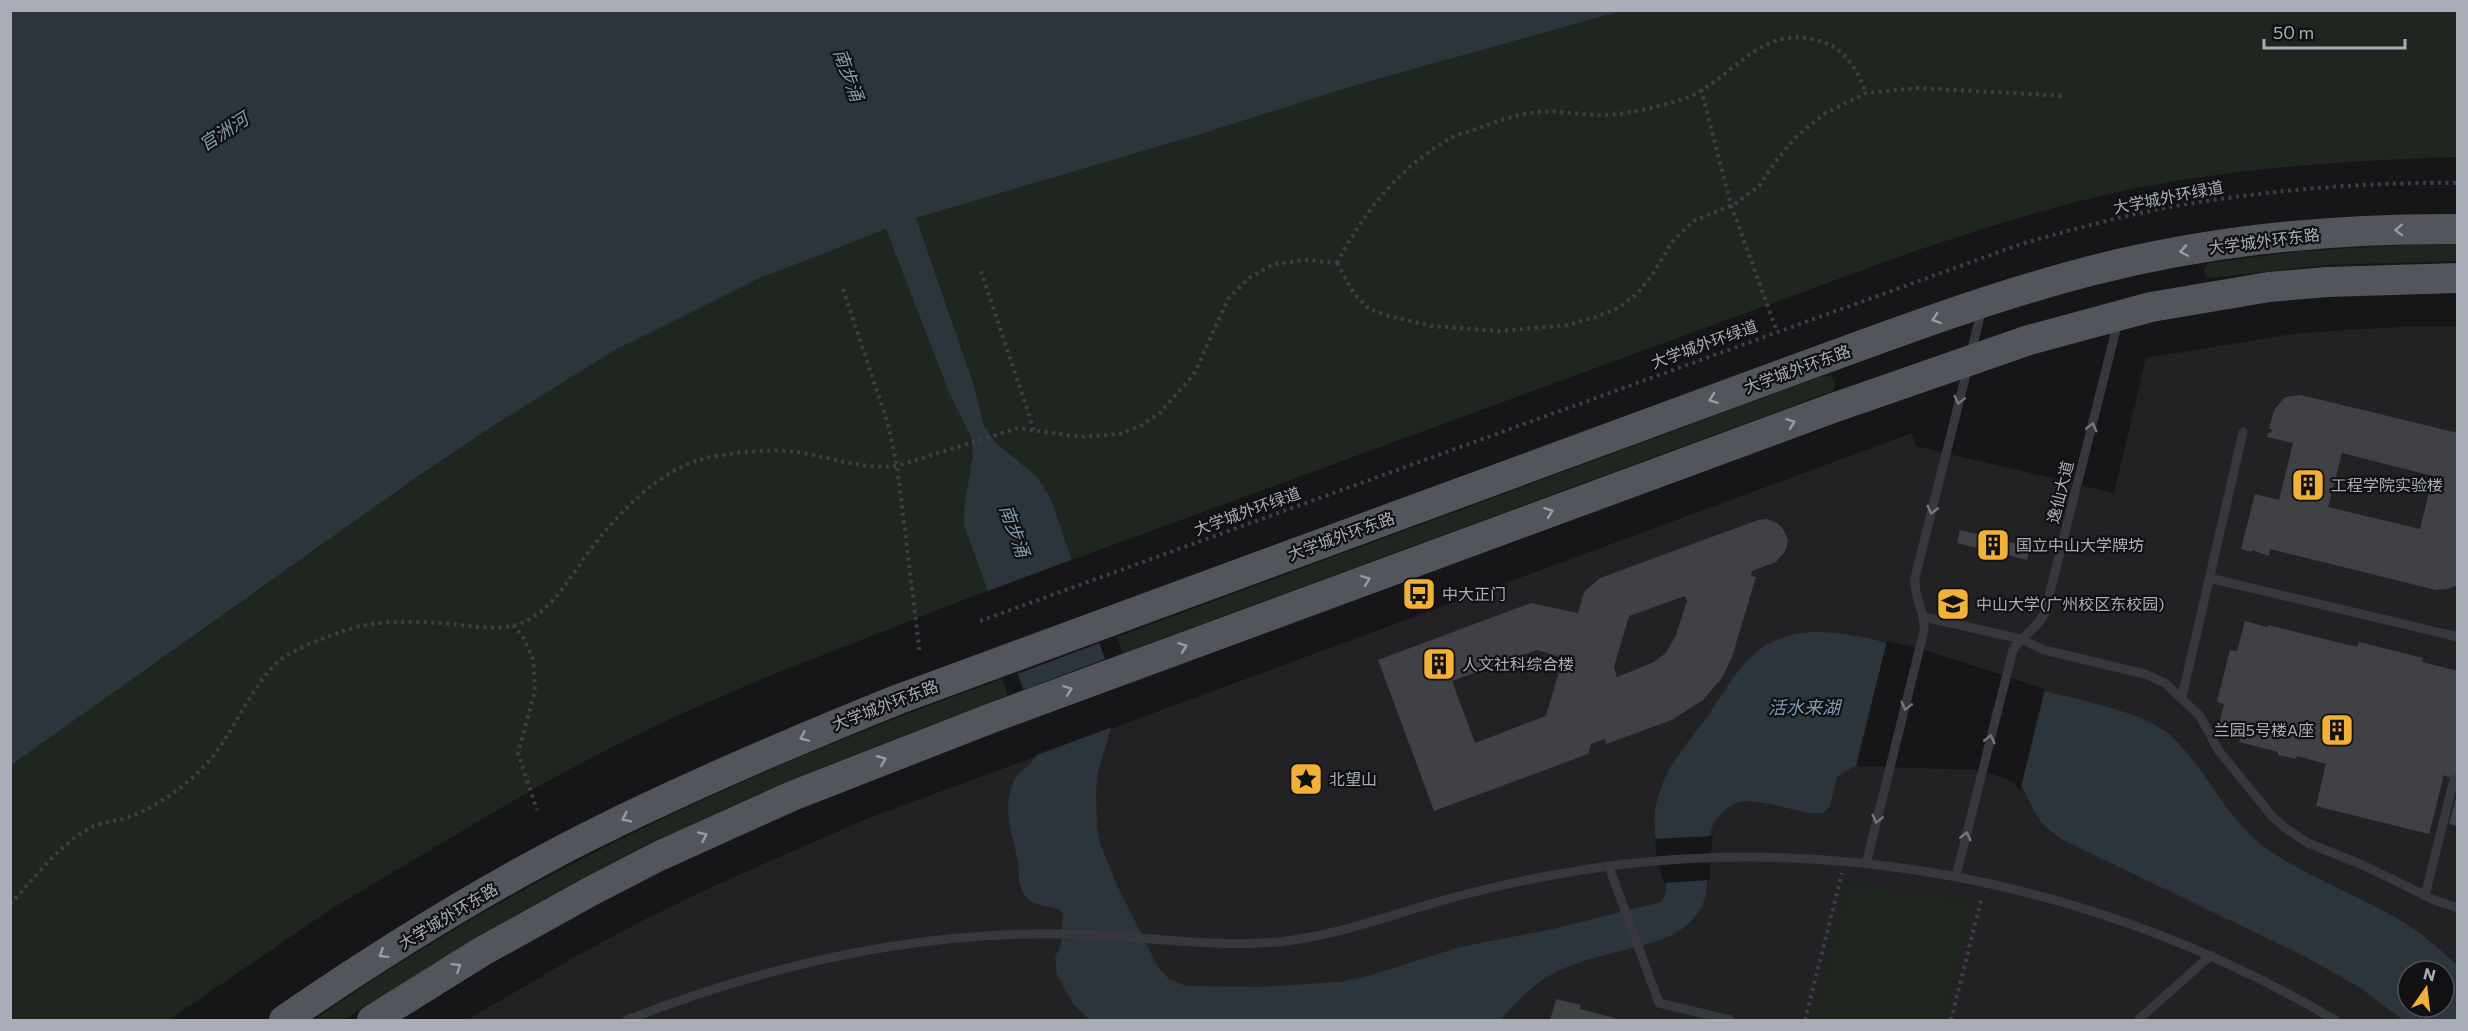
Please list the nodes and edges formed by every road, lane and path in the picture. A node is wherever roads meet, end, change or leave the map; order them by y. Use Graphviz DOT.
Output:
graph roads {
  1 [pos="1701,89"];
  2 [pos="1866,93"];
  3 [pos="2065,96"];
  4 [pos="2457,183"];
  5 [pos="1731,205"];
  6 [pos="2457,229"];
  7 [pos="1337,263"];
  8 [pos="981,271"];
  9 [pos="2457,278"];
  10 [pos="843,289"];
  11 [pos="1983,303"];
  12 [pos="2120,314"];
  13 [pos="1776,329"];
  14 [pos="1969,360"];
  15 [pos="1034,430"];
  16 [pos="2243,432"];
  17 [pos="897,466"];
  18 [pos="2209,578"];
  19 [pos="1924,617"];
  20 [pos="980,621"];
  21 [pos="513,625"];
  22 [pos="2457,637"];
  23 [pos="2021,639"];
  24 [pos="920,654"];
  25 [pos="2182,697"];
  26 [pos="2454,779"];
  27 [pos="537,810"];
  28 [pos="1845,862"];
  29 [pos="1866,864"];
  30 [pos="1609,867"];
  31 [pos="1956,876"];
  32 [pos="1985,882"];
  33 [pos="2425,896"];
  34 [pos="10,904"];
  35 [pos="2457,908"];
  36 [pos="2211,955"];
  37 [pos="284,1020"];
  38 [pos="372,1020"];
  39 [pos="627,1020"];
  40 [pos="1730,1020"];
  41 [pos="1806,1020"];
  42 [pos="1951,1020"];
  43 [pos="2138,1020"];
  44 [pos="2335,1020"];
  1 -- 2 [label="path"];
  1 -- 5 [label="path"];
  1 -- 7 [label="path"];
  2 -- 3 [label="path"];
  2 -- 5 [label="path"];
  4 -- 20 [label="path, 大学城外环绿道"];
  5 -- 7 [label="path"];
  5 -- 13 [label="path"];
  6 -- 11 [label="main road, 大学城外环东路, one-way"];
  7 -- 15 [label="path"];
  8 -- 15 [label="path"];
  9 -- 12 [label="main road"];
  10 -- 17 [label="path"];
  11 -- 14 [label="lane"];
  11 -- 37 [label="main road, 大学城外环东路, one-way"];
  12 -- 14 [label="main road"];
  23 -- 12 [label="lane, 逸仙大道, one-way"];
  14 -- 19 [label="lane, one-way"];
  38 -- 14 [label="main road, one-way"];
  15 -- 17 [label="path"];
  16 -- 18 [label="lane"];
  17 -- 21 [label="path"];
  17 -- 24 [label="path"];
  18 -- 22 [label="lane"];
  18 -- 25 [label="lane"];
  19 -- 23 [label="lane"];
  19 -- 29 [label="lane, one-way"];
  21 -- 27 [label="path"];
  21 -- 34 [label="path"];
  23 -- 25 [label="lane"];
  31 -- 23 [label="lane, 逸仙大道, one-way"];
  25 -- 33 [label="lane"];
  26 -- 33 [label="lane"];
  28 -- 29 [label="lane"];
  28 -- 30 [label="lane"];
  28 -- 41 [label="path"];
  29 -- 31 [label="lane"];
  30 -- 39 [label="lane"];
  30 -- 40 [label="lane"];
  31 -- 32 [label="lane"];
  32 -- 36 [label="lane"];
  32 -- 42 [label="path"];
  33 -- 35 [label="lane"];
  36 -- 43 [label="lane"];
  36 -- 44 [label="lane"];
}
